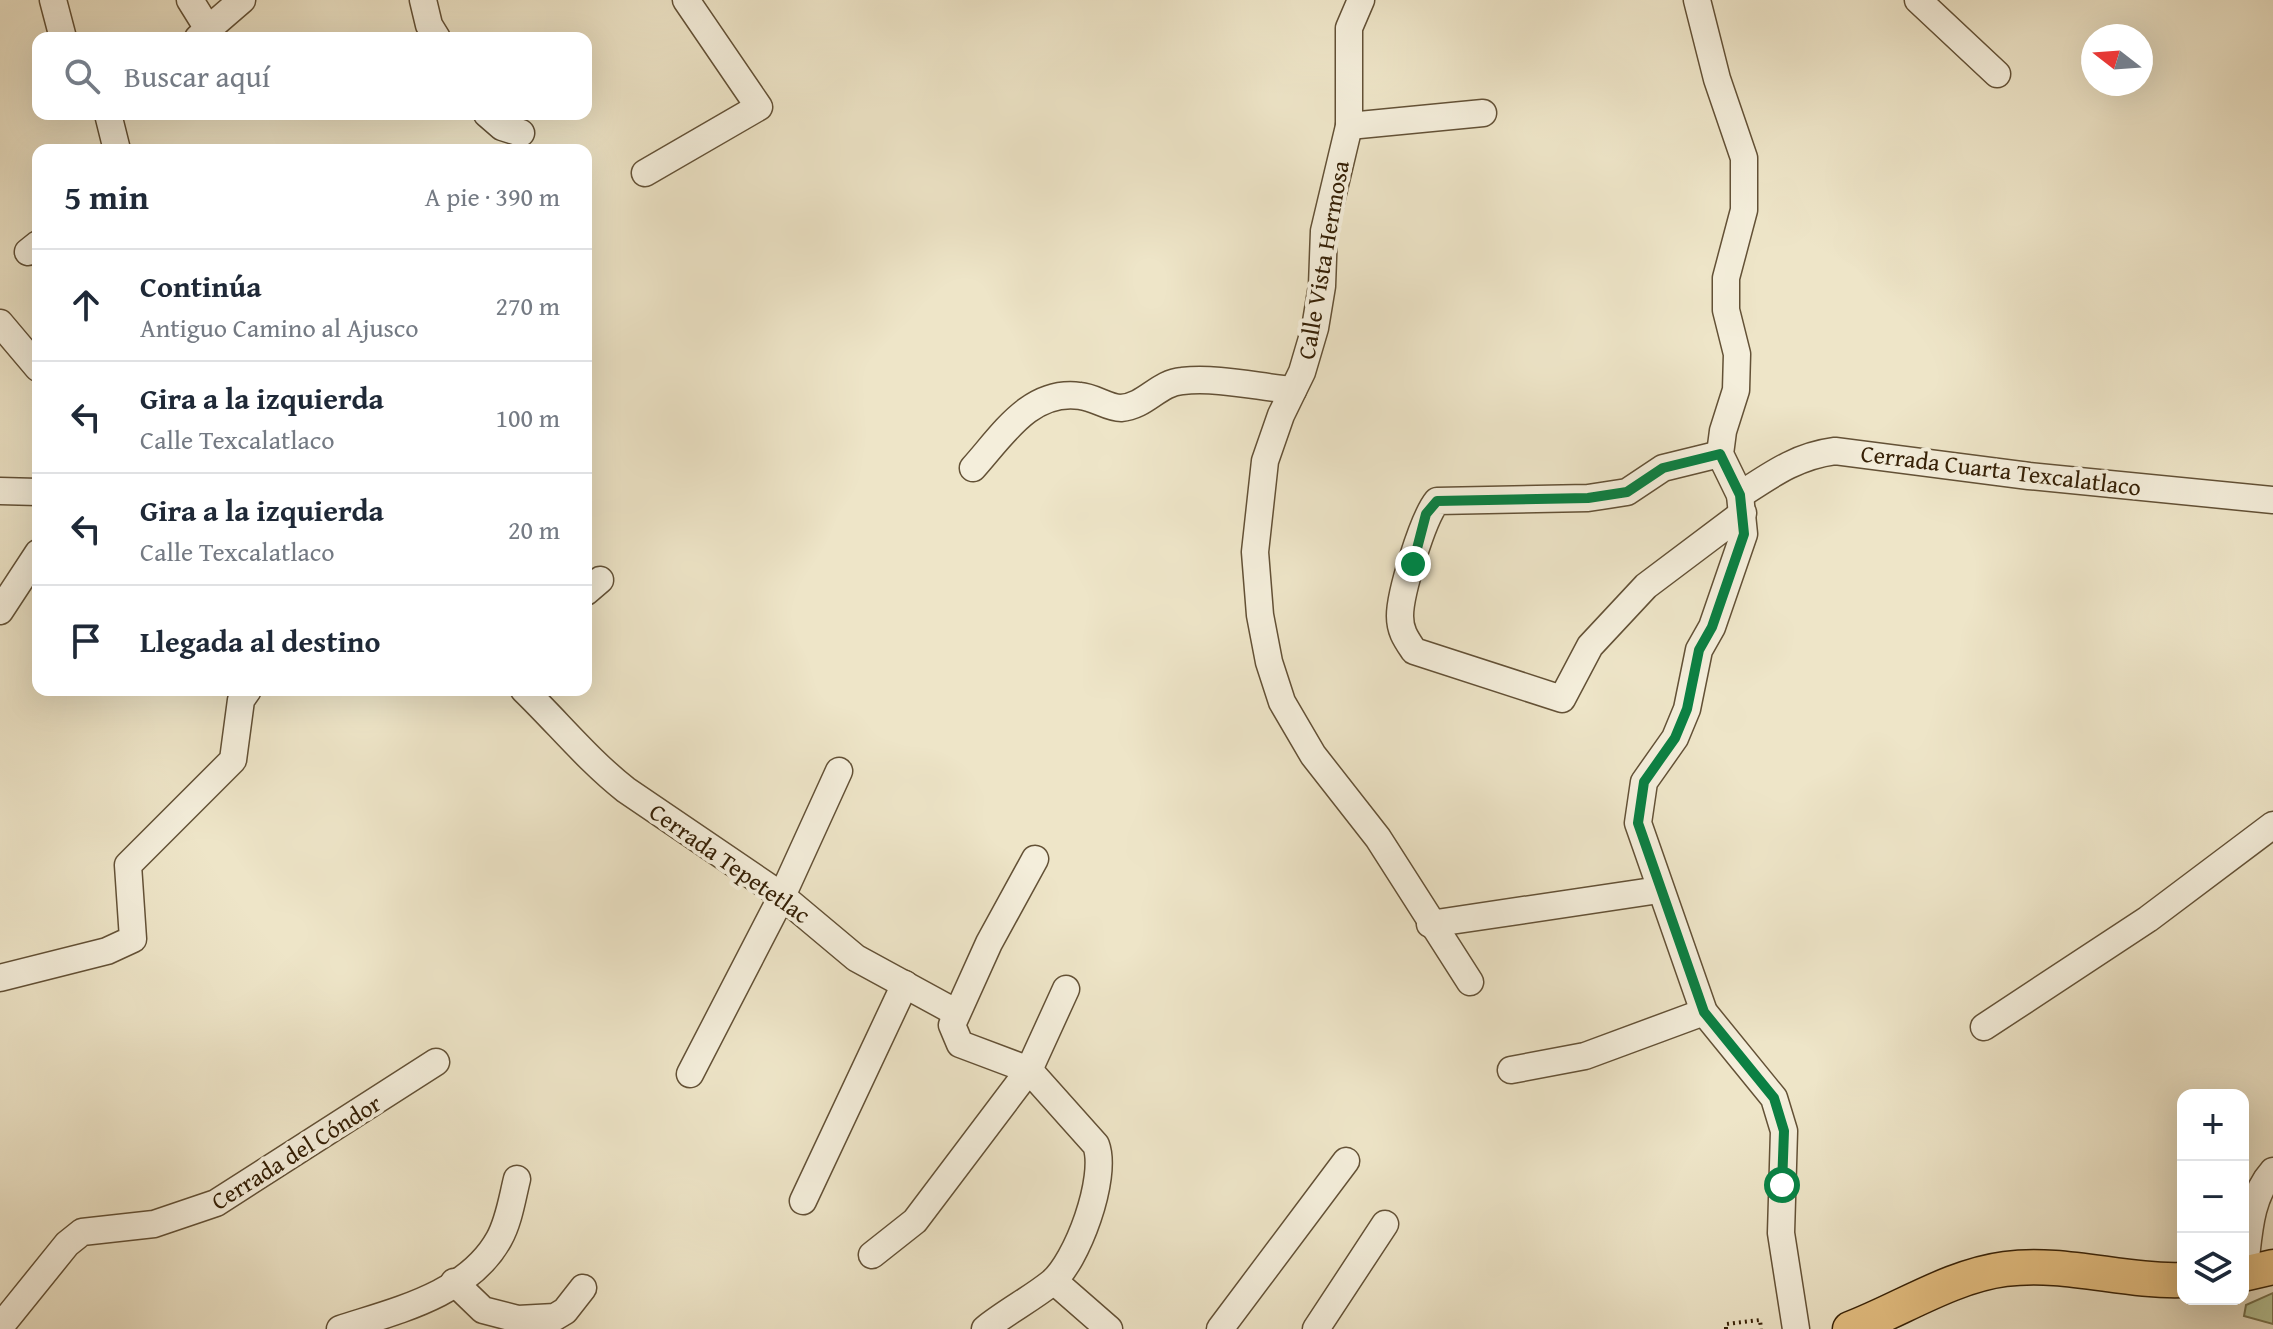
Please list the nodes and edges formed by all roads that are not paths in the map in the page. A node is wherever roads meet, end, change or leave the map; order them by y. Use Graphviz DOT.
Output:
graph roads {
  1 [pos="53,0"];
  2 [pos="190,0"];
  3 [pos="242,0"];
  4 [pos="423,0"];
  5 [pos="686,0"];
  6 [pos="1361,0"];
  7 [pos="1697,0"];
  8 [pos="1918,0"];
  9 [pos="61,32"];
  10 [pos="203,32"];
  11 [pos="204,32"];
  12 [pos="433,32"];
  13 [pos="1997,74"];
  14 [pos="1483,113"];
  15 [pos="113,120"];
  16 [pos="494,120"];
  17 [pos="1349,126"];
  18 [pos="521,133"];
  19 [pos="116,144"];
  20 [pos="645,173"];
  21 [pos="0,323"];
  22 [pos="32,361"];
  23 [pos="1293,390"];
  24 [pos="1720,454"];
  25 [pos="973,468"];
  26 [pos="0,491"];
  27 [pos="32,492"];
  28 [pos="2273,500"];
  29 [pos="1742,504"];
  30 [pos="32,562"];
  31 [pos="0,611"];
  32 [pos="244,696"];
  33 [pos="530,696"];
  34 [pos="839,771"];
  35 [pos="2273,825"];
  36 [pos="1035,859"];
  37 [pos="1659,890"];
  38 [pos="782,896"];
  39 [pos="1430,924"];
  40 [pos="0,978"];
  41 [pos="1470,982"];
  42 [pos="905,984"];
  43 [pos="1066,989"];
  44 [pos="955,1012"];
  45 [pos="1704,1012"];
  46 [pos="1984,1027"];
  47 [pos="436,1062"];
  48 [pos="1029,1070"];
  49 [pos="1511,1070"];
  50 [pos="690,1074"];
  51 [pos="1346,1161"];
  52 [pos="2273,1171"];
  53 [pos="517,1179"];
  54 [pos="803,1201"];
  55 [pos="1385,1224"];
  56 [pos="872,1255"];
  57 [pos="2253,1272"];
  58 [pos="2177,1279"];
  59 [pos="1054,1281"];
  60 [pos="454,1282"];
  61 [pos="583,1288"];
  62 [pos="0,1327"];
  63 [pos="340,1329"];
  64 [pos="985,1329"];
  65 [pos="1109,1329"];
  66 [pos="1220,1329"];
  67 [pos="1316,1329"];
  68 [pos="1796,1329"];
  69 [pos="1850,1329"];
  1 -- 9 [label="street"];
  2 -- 10 [label="street"];
  3 -- 11 [label="street"];
  4 -- 12 [label="street"];
  5 -- 20 [label="street"];
  6 -- 17 [label="street, Calle Vista Hermosa"];
  7 -- 24 [label="street"];
  8 -- 13 [label="street"];
  14 -- 17 [label="street"];
  15 -- 19 [label="street"];
  16 -- 18 [label="street"];
  17 -- 23 [label="street, Calle Vista Hermosa"];
  21 -- 22 [label="street"];
  23 -- 25 [label="street"];
  23 -- 39 [label="street, Calle Vista Hermosa"];
  24 -- 29 [label="street"];
  24 -- 29 [label="street, Cerrada Cuarta Texcalatlaco"];
  26 -- 27 [label="street"];
  28 -- 29 [label="street, Cerrada Cuarta Texcalatlaco"];
  29 -- 37 [label="street"];
  30 -- 31 [label="street"];
  32 -- 40 [label="street"];
  33 -- 38 [label="street, Cerrada Tepetetlac"];
  34 -- 38 [label="street"];
  35 -- 46 [label="street"];
  36 -- 44 [label="street"];
  37 -- 39 [label="street"];
  37 -- 45 [label="street"];
  38 -- 42 [label="street, Cerrada Tepetetlac"];
  38 -- 50 [label="street"];
  39 -- 41 [label="street, Calle Vista Hermosa"];
  42 -- 44 [label="street, Cerrada Tepetetlac"];
  42 -- 54 [label="street"];
  43 -- 48 [label="street"];
  44 -- 48 [label="street"];
  45 -- 49 [label="street"];
  45 -- 68 [label="street"];
  47 -- 62 [label="street, Cerrada del Cóndor"];
  48 -- 56 [label="street"];
  48 -- 59 [label="street"];
  51 -- 66 [label="street"];
  52 -- 57 [label="street"];
  53 -- 60 [label="street"];
  55 -- 67 [label="street"];
  58 -- 69 [label="main road"];
  59 -- 64 [label="street"];
  59 -- 65 [label="street"];
  60 -- 61 [label="street"];
  60 -- 63 [label="street"];
}
